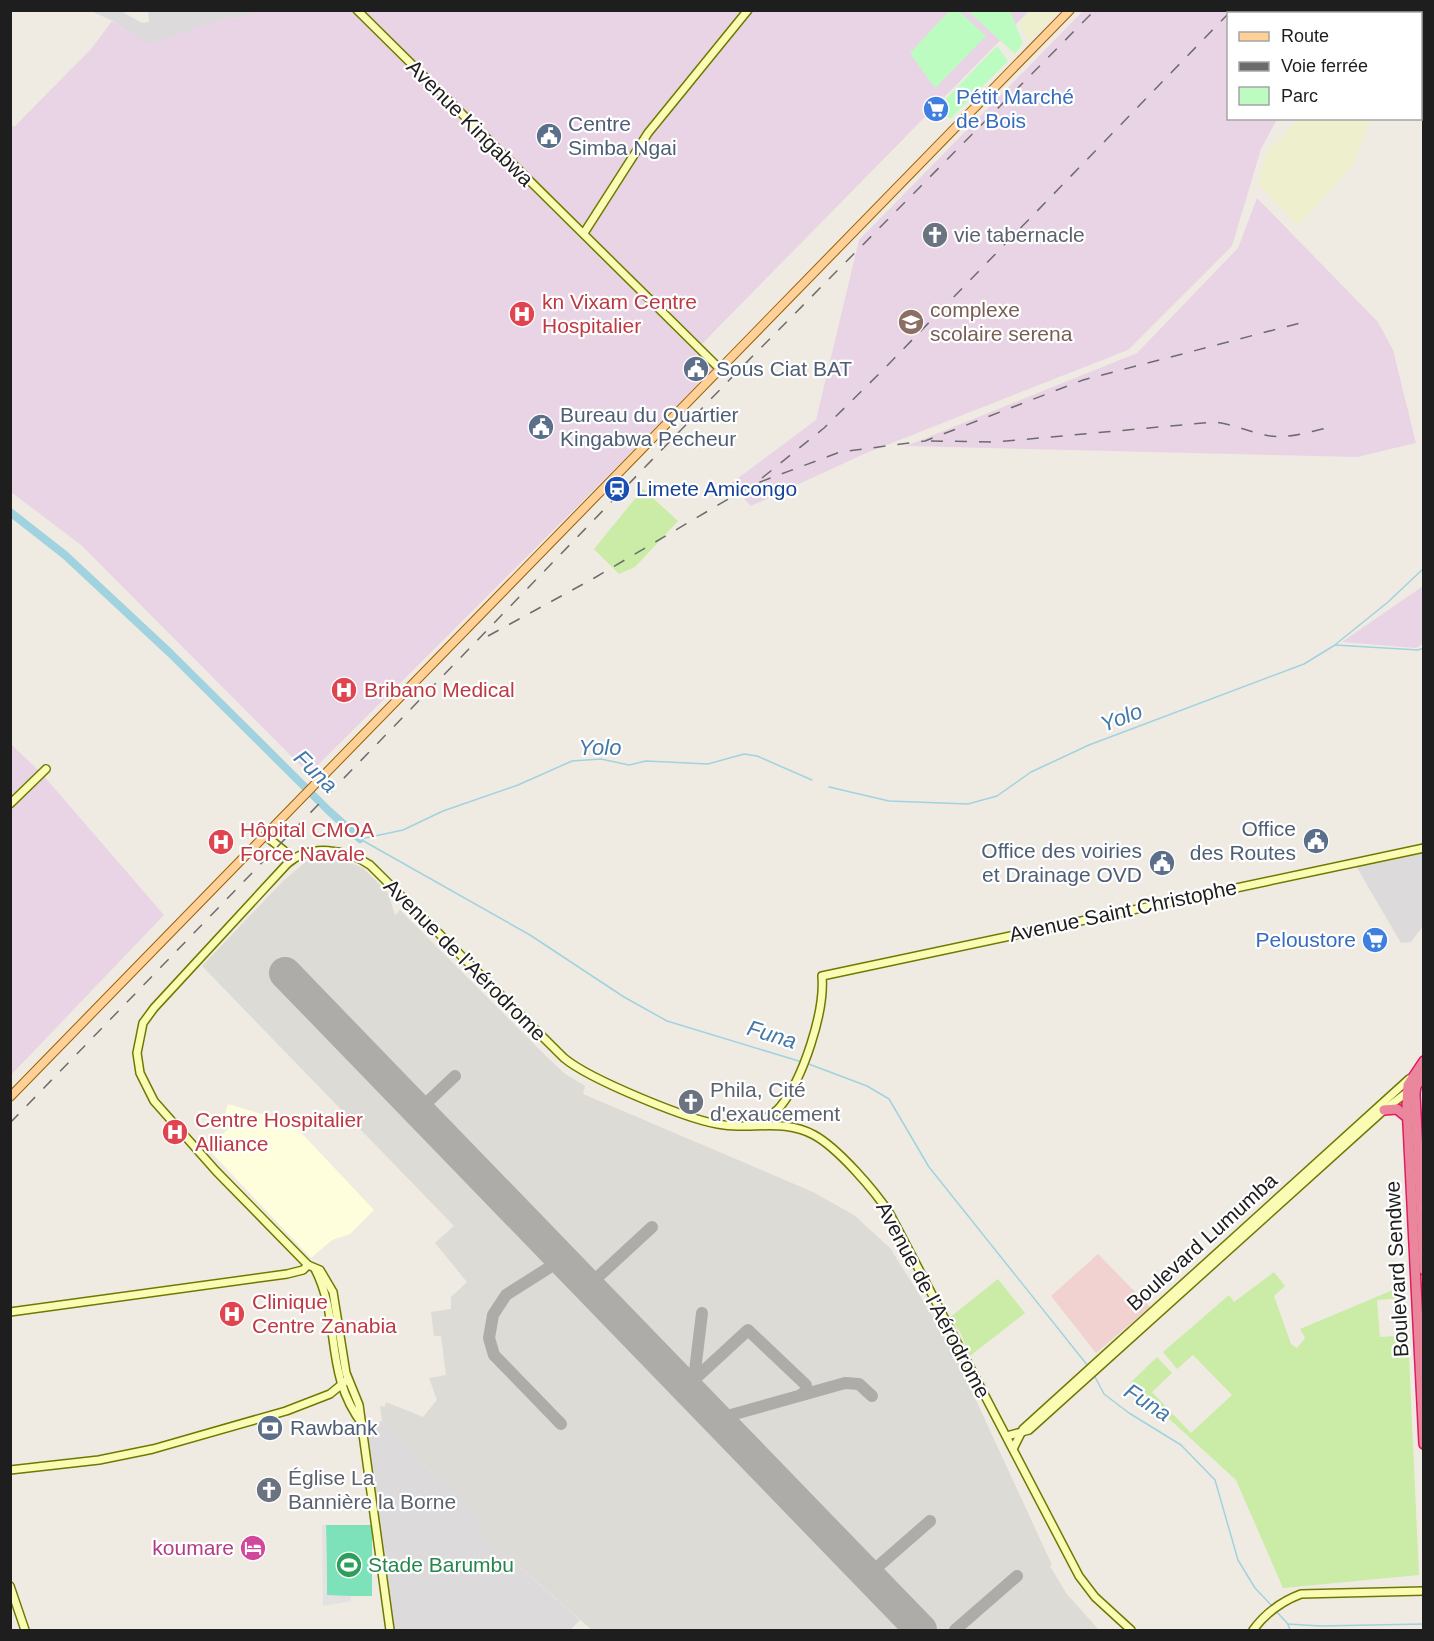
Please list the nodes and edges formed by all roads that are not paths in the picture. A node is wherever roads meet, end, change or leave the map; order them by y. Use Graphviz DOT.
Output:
graph roads {
  1 [pos="357,10"];
  2 [pos="748,10"];
  3 [pos="1070,10"];
  4 [pos="584,233"];
  5 [pos="721,370"];
  6 [pos="46,770"];
  7 [pos="10,804"];
  8 [pos="267,837"];
  9 [pos="1424,848"];
  10 [pos="293,858"];
  11 [pos="1424,1061"];
  12 [pos="1424,1075"];
  13 [pos="1412,1085"];
  14 [pos="10,1097"];
  15 [pos="1384,1110"];
  16 [pos="1407,1118"];
  17 [pos="755,1125"];
  18 [pos="1416,1131"];
  19 [pos="311,1266"];
  20 [pos="1424,1270"];
  21 [pos="10,1312"];
  22 [pos="1097,1364"];
  23 [pos="347,1380"];
  24 [pos="341,1386"];
  25 [pos="364,1426"];
  26 [pos="1003,1428"];
  27 [pos="1022,1432"];
  28 [pos="1007,1436"];
  29 [pos="1424,1444"];
  30 [pos="1015,1452"];
  31 [pos="10,1470"];
  32 [pos="10,1586"];
  33 [pos="1424,1591"];
  34 [pos="25,1630"];
  35 [pos="390,1630"];
  36 [pos="1131,1630"];
  37 [pos="1253,1630"];
  1 -- 4 [label="main road, Avenue Kingabwa"];
  2 -- 4 [label="main road"];
  3 -- 5 [label="main road"];
  4 -- 5 [label="main road, Avenue Kingabwa"];
  5 -- 8 [label="main road"];
  6 -- 7 [label="main road"];
  8 -- 10 [label="main road"];
  8 -- 14 [label="main road"];
  9 -- 17 [label="main road, Avenue Saint Christophe"];
  10 -- 17 [label="main road, Avenue de l’Aérodrome"];
  10 -- 19 [label="main road"];
  11 -- 13 [label="highway, Boulevard Lumumba"];
  12 -- 13 [label="highway, Boulevard Lumumba"];
  13 -- 15 [label="main road, Boulevard Lumumba"];
  13 -- 16 [label="highway, Boulevard Sendwe"];
  13 -- 18 [label="highway, Boulevard Sendwe"];
  13 -- 22 [label="main road, Boulevard Lumumba"];
  15 -- 16 [label="highway"];
  15 -- 22 [label="main road, Boulevard Lumumba"];
  16 -- 18 [label="highway, Boulevard Sendwe"];
  17 -- 26 [label="main road, Avenue de l’Aérodrome"];
  18 -- 20 [label="highway, Boulevard Sendwe"];
  18 -- 29 [label="highway, Boulevard Sendwe"];
  19 -- 21 [label="main road"];
  19 -- 23 [label="main road"];
  19 -- 24 [label="main road"];
  22 -- 27 [label="main road, Boulevard Lumumba"];
  23 -- 24 [label="main road"];
  23 -- 25 [label="main road"];
  24 -- 25 [label="main road"];
  24 -- 31 [label="main road"];
  25 -- 35 [label="main road"];
  26 -- 27 [label="main road"];
  26 -- 28 [label="main road, Avenue de l’Aérodrome"];
  27 -- 28 [label="main road"];
  27 -- 30 [label="main road, Boulevard Lumumba"];
  28 -- 30 [label="main road, Avenue de l’Aérodrome"];
  30 -- 36 [label="main road, Avenue de l’Aérodrome"];
  32 -- 34 [label="main road"];
  33 -- 37 [label="main road"];
}
